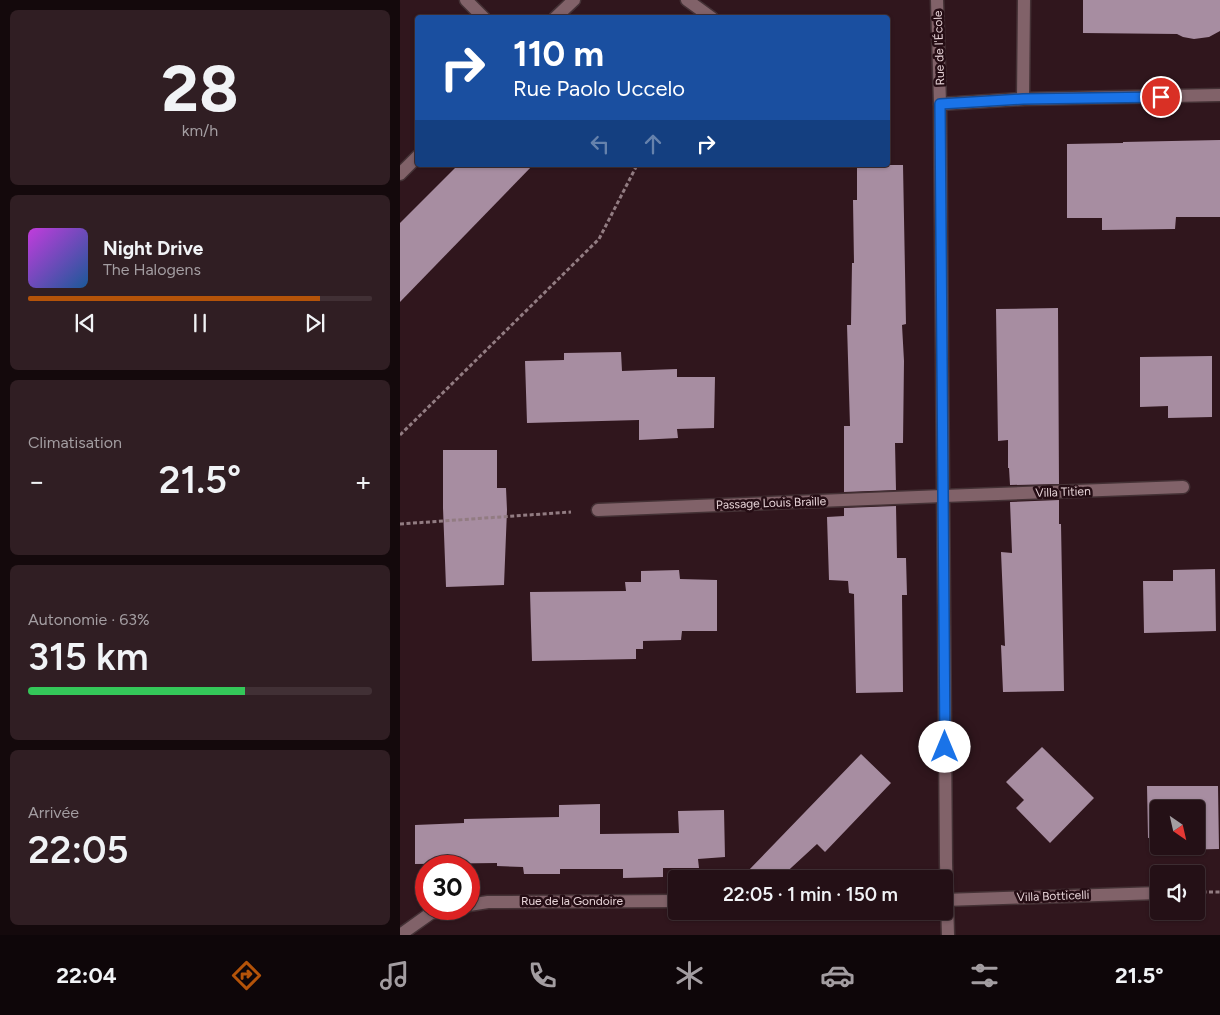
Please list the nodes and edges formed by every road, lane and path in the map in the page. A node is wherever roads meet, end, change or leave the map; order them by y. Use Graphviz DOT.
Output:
graph roads {
  1 [pos="466,0"];
  2 [pos="574,0"];
  3 [pos="686,0"];
  4 [pos="937,0"];
  5 [pos="1024,0"];
  6 [pos="481,15"];
  7 [pos="558,15"];
  8 [pos="708,15"];
  9 [pos="1220,95"];
  10 [pos="1023,99"];
  11 [pos="940,104"];
  12 [pos="415,159"];
  13 [pos="636,167"];
  14 [pos="400,174"];
  15 [pos="400,435"];
  16 [pos="1183,487"];
  17 [pos="943,496"];
  18 [pos="598,510"];
  19 [pos="400,524"];
  20 [pos="946,870"];
  21 [pos="1205,892"];
  22 [pos="1220,892"];
  23 [pos="1150,893"];
  24 [pos="953,900"];
  25 [pos="668,901"];
  26 [pos="480,904"];
  27 [pos="421,920"];
  28 [pos="947,920"];
  29 [pos="400,935"];
  30 [pos="948,935"];
  1 -- 6 [label="street"];
  2 -- 7 [label="street"];
  3 -- 8 [label="street"];
  4 -- 11 [label="street, Rue de l'École"];
  5 -- 10 [label="street"];
  9 -- 10 [label="street"];
  10 -- 11 [label="street"];
  11 -- 17 [label="street, Rue de l'École"];
  12 -- 14 [label="street"];
  13 -- 15 [label="path"];
  16 -- 17 [label="street, Villa Titien"];
  17 -- 18 [label="street, Passage Louis Braille"];
  17 -- 20 [label="street, Rue de l'École"];
  18 -- 19 [label="path"];
  21 -- 22 [label="path"];
  23 -- 24 [label="street, Villa Botticelli"];
  25 -- 26 [label="street, Rue de la Gondoire"];
  27 -- 29 [label="street"];
  28 -- 30 [label="street, Rue de l'École"];
}
